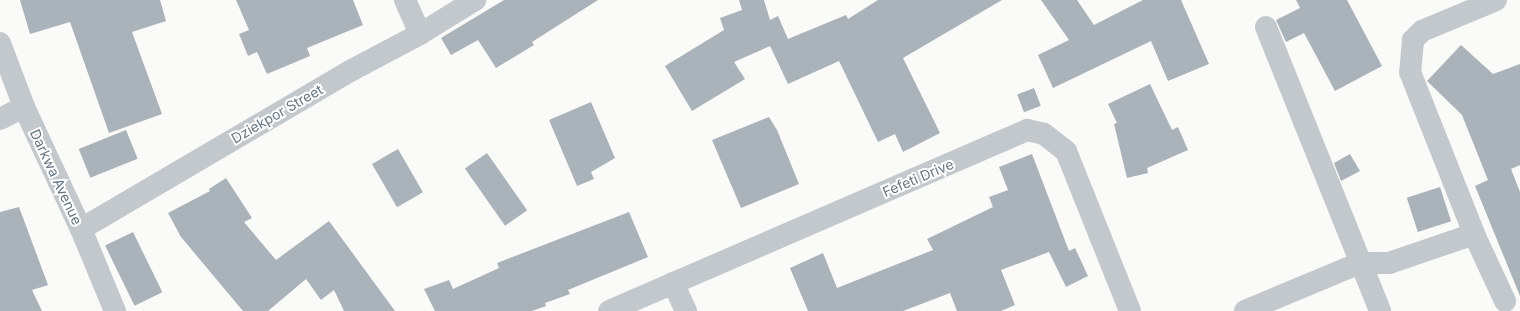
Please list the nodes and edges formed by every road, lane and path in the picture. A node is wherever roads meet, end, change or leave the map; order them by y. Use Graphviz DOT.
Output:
graph roads {
  1 [pos="405,0"];
  2 [pos="475,0"];
  3 [pos="1496,0"];
  4 [pos="1266,27"];
  5 [pos="420,34"];
  6 [pos="0,43"];
  7 [pos="24,108"];
  8 [pos="0,119"];
  9 [pos="80,229"];
  10 [pos="1474,234"];
  11 [pos="1360,263"];
  12 [pos="673,283"];
  13 [pos="1512,302"];
  14 [pos="115,311"];
  15 [pos="609,311"];
  16 [pos="686,311"];
  17 [pos="1130,311"];
  18 [pos="1245,311"];
  19 [pos="1380,311"];
  1 -- 5 [label="street"];
  2 -- 5 [label="street, Dziekpor Street"];
  3 -- 10 [label="street"];
  4 -- 11 [label="street"];
  5 -- 9 [label="street, Dziekpor Street"];
  6 -- 7 [label="street, Darkwa Avenue"];
  7 -- 8 [label="street"];
  7 -- 9 [label="street, Darkwa Avenue"];
  9 -- 14 [label="street, Darkwa Avenue"];
  10 -- 11 [label="street"];
  10 -- 13 [label="street"];
  11 -- 18 [label="street"];
  11 -- 19 [label="street"];
  12 -- 15 [label="street, Fefeti Drive"];
  12 -- 16 [label="street"];
  12 -- 17 [label="street, Fefeti Drive"];
}
